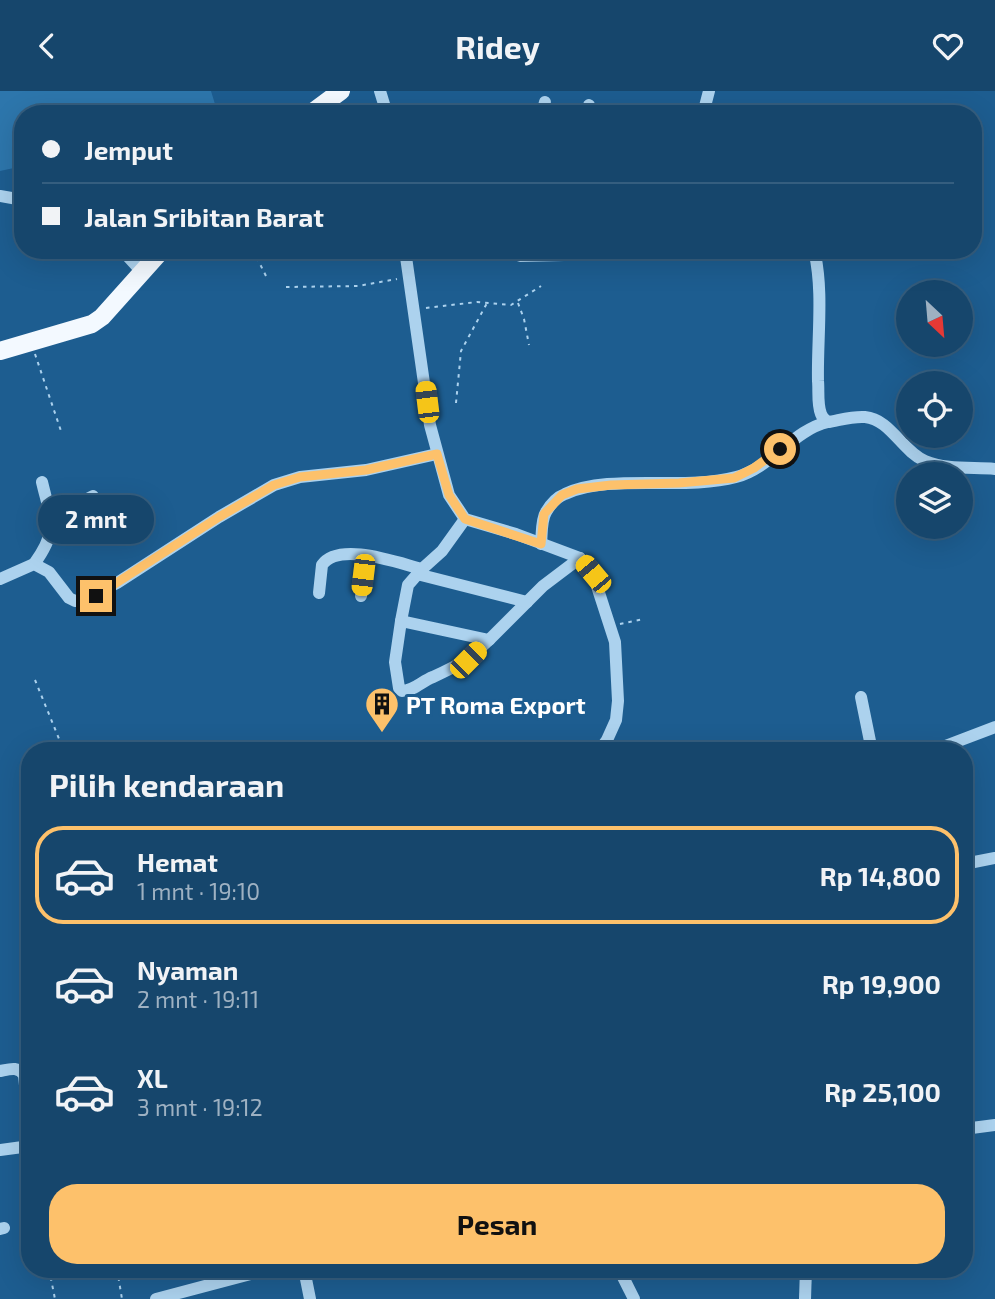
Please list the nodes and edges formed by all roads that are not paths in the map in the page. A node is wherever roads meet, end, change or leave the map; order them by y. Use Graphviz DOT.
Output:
graph roads {
  1 [pos="341,91"];
  2 [pos="372,91"];
  3 [pos="380,91"];
  4 [pos="322,105"];
  5 [pos="130,259"];
  6 [pos="154,259"];
  7 [pos="406,259"];
  8 [pos="816,259"];
  9 [pos="142,272"];
  10 [pos="0,351"];
  11 [pos="828,422"];
  12 [pos="437,454"];
  13 [pos="995,469"];
  14 [pos="42,482"];
  15 [pos="93,496"];
  16 [pos="50,518"];
  17 [pos="465,519"];
  18 [pos="541,544"];
  19 [pos="368,556"];
  20 [pos="580,558"];
  21 [pos="34,564"];
  22 [pos="419,572"];
  23 [pos="0,579"];
  24 [pos="319,593"];
  25 [pos="361,596"];
  26 [pos="527,602"];
  27 [pos="401,621"];
  28 [pos="489,640"];
  29 [pos="861,697"];
  30 [pos="995,727"];
  31 [pos="606,742"];
  32 [pos="870,742"];
  33 [pos="956,742"];
  34 [pos="995,859"];
  35 [pos="973,863"];
  36 [pos="0,1070"];
  37 [pos="21,1070"];
  38 [pos="995,1125"];
  39 [pos="973,1128"];
  40 [pos="21,1147"];
  41 [pos="0,1150"];
  42 [pos="232,1278"];
  43 [pos="306,1278"];
  44 [pos="624,1278"];
  45 [pos="805,1278"];
  46 [pos="228,1279"];
  47 [pos="156,1299"];
  48 [pos="310,1299"];
  49 [pos="634,1299"];
  50 [pos="804,1299"];
  1 -- 4 [label="main road"];
  2 -- 3 [label="street"];
  5 -- 9 [label="street"];
  6 -- 9 [label="main road"];
  7 -- 12 [label="street"];
  8 -- 11 [label="street"];
  9 -- 10 [label="main road"];
  11 -- 13 [label="street"];
  11 -- 18 [label="street"];
  12 -- 17 [label="street"];
  12 -- 21 [label="street"];
  14 -- 16 [label="street"];
  15 -- 16 [label="street"];
  16 -- 21 [label="street"];
  17 -- 18 [label="street"];
  17 -- 22 [label="street"];
  18 -- 20 [label="street"];
  19 -- 22 [label="street"];
  19 -- 24 [label="street"];
  19 -- 25 [label="street"];
  20 -- 26 [label="street"];
  20 -- 31 [label="street"];
  21 -- 23 [label="street"];
  22 -- 26 [label="street"];
  22 -- 27 [label="street"];
  26 -- 28 [label="street"];
  27 -- 28 [label="street"];
  27 -- 28 [label="street"];
  29 -- 32 [label="street"];
  30 -- 33 [label="street"];
  34 -- 35 [label="street"];
  36 -- 37 [label="street"];
  38 -- 39 [label="street"];
  40 -- 41 [label="street"];
  42 -- 46 [label="street"];
  43 -- 48 [label="street"];
  44 -- 49 [label="street"];
  45 -- 50 [label="street"];
  46 -- 47 [label="street"];
}
